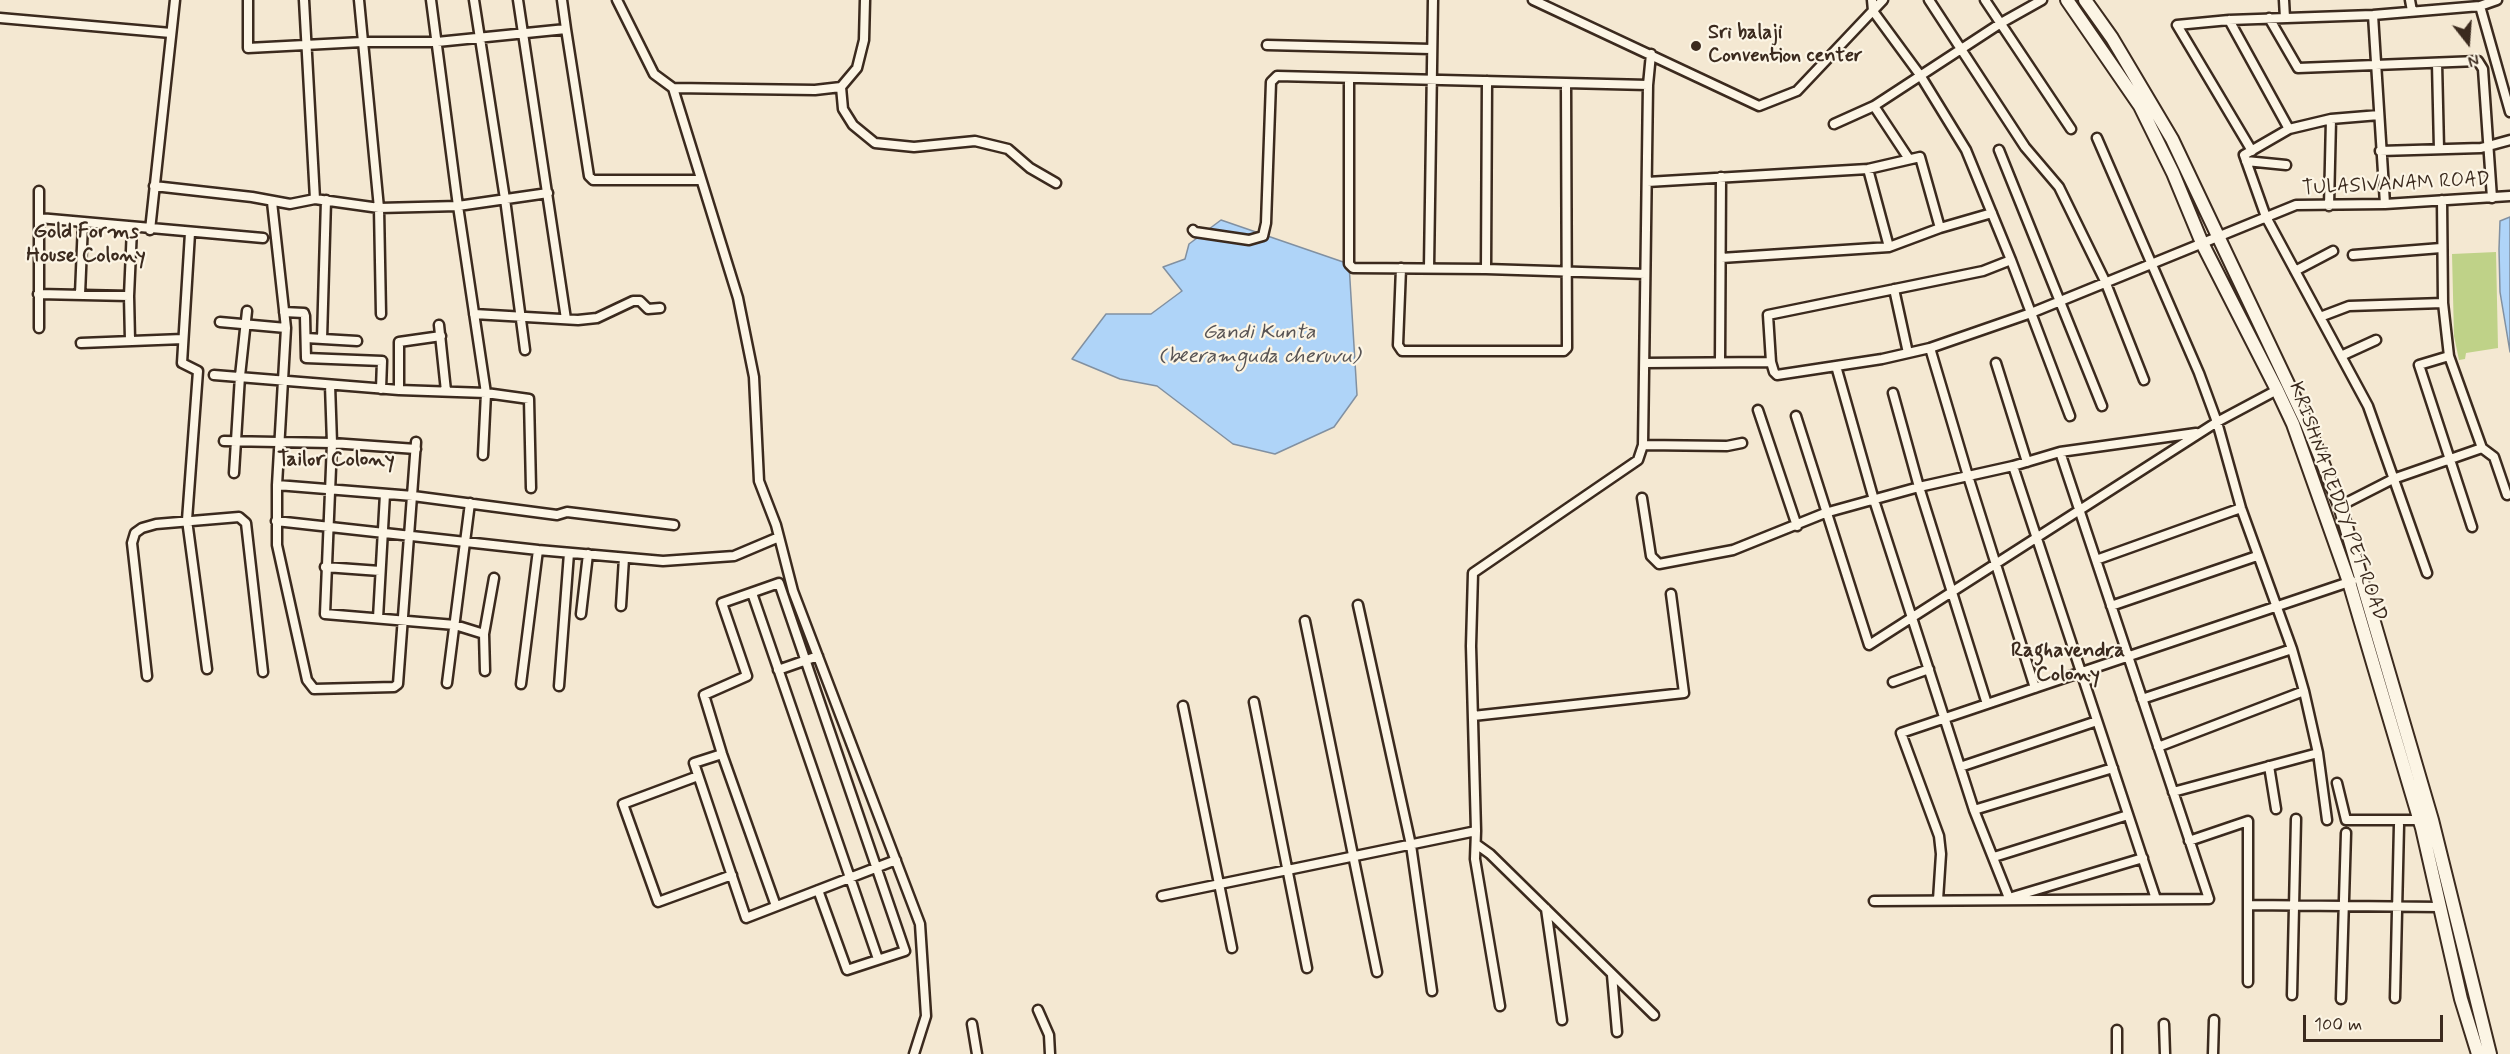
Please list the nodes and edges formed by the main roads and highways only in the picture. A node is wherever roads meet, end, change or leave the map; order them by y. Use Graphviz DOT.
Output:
graph roads {
  1 [pos="2067,0"];
  2 [pos="2085,0"];
  3 [pos="2355,580"];
  4 [pos="2478,1054"];
  5 [pos="2490,1054"];
  1 -- 3 [label="main road, KRISHNA REDDY PET ROAD"];
  2 -- 3 [label="main road, KRISHNA REDDY PET ROAD"];
  3 -- 4 [label="main road, KRISHNA REDDY PET ROAD"];
  3 -- 5 [label="main road, KRISHNA REDDY PET ROAD"];
}
